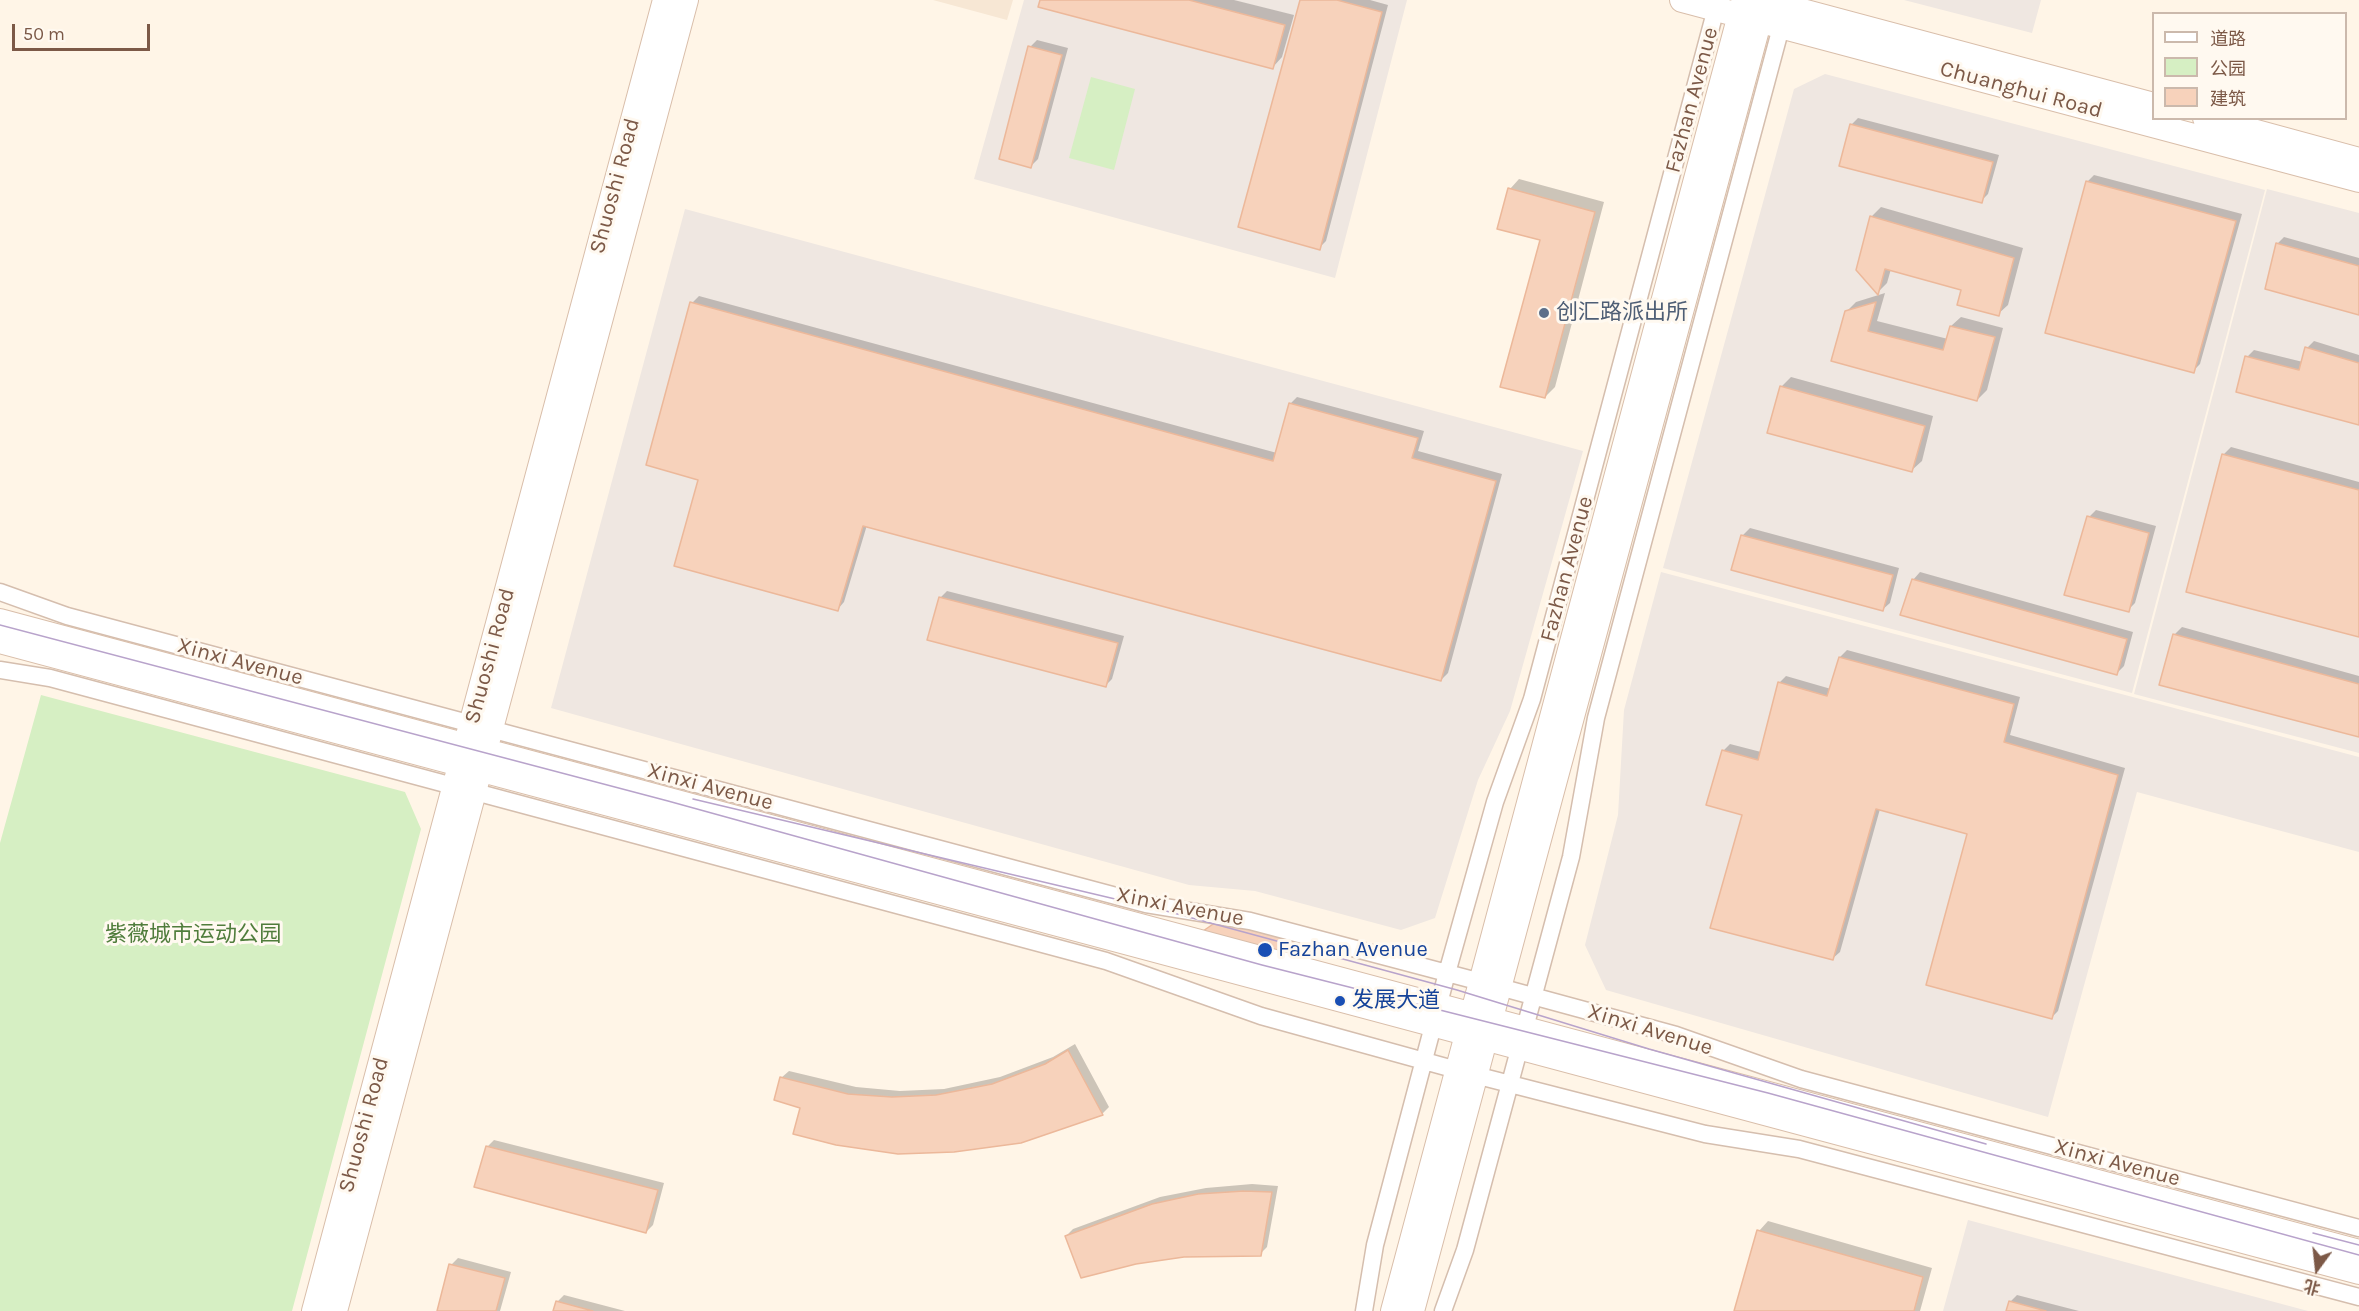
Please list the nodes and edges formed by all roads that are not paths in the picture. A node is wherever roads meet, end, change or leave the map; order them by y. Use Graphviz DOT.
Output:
graph roads {
  1 [pos="665,0"];
  2 [pos="686,0"];
  3 [pos="1682,0"];
  4 [pos="1717,5"];
  5 [pos="1765,8"];
  6 [pos="2152,105"];
  7 [pos="2212,120"];
  8 [pos="2359,160"];
  9 [pos="2359,180"];
  10 [pos="0,592"];
  11 [pos="0,621"];
  12 [pos="0,641"];
  13 [pos="0,670"];
  14 [pos="482,725"];
  15 [pos="470,768"];
  16 [pos="1447,973"];
  17 [pos="1490,985"];
  18 [pos="1534,996"];
  19 [pos="1435,1016"];
  20 [pos="1479,1027"];
  21 [pos="1522,1039"];
  22 [pos="1424,1061"];
  23 [pos="1466,1073"];
  24 [pos="1510,1084"];
  25 [pos="2359,1228"];
  26 [pos="2359,1252"];
  27 [pos="2359,1272"];
  28 [pos="2359,1297"];
  29 [pos="314,1311"];
  30 [pos="335,1311"];
  31 [pos="1364,1311"];
  32 [pos="1393,1311"];
  33 [pos="1412,1311"];
  34 [pos="1443,1311"];
  1 -- 14 [label="street, Shuoshi Road"];
  2 -- 14 [label="street, Shuoshi Road"];
  3 -- 4 [label="street, Chuanghui Road"];
  4 -- 5 [label="street, Chuanghui Road"];
  4 -- 16 [label="street, Fazhan Avenue"];
  5 -- 6 [label="street, Chuanghui Road"];
  5 -- 9 [label="street, Chuanghui Road"];
  5 -- 17 [label="street, Fazhan Avenue"];
  5 -- 18 [label="street"];
  7 -- 8 [label="street"];
  10 -- 14 [label="street, Xinxi Avenue"];
  11 -- 15 [label="street, Xinxi Avenue"];
  12 -- 15 [label="street, Xinxi Avenue"];
  13 -- 15 [label="street, Xinxi Avenue"];
  14 -- 15 [label="street, Shuoshi Road"];
  14 -- 16 [label="street, Xinxi Avenue"];
  15 -- 19 [label="street, Xinxi Avenue"];
  15 -- 22 [label="street, Xinxi Avenue"];
  15 -- 29 [label="street, Shuoshi Road"];
  15 -- 30 [label="street, Shuoshi Road"];
  16 -- 17 [label="street, Xinxi Avenue"];
  16 -- 19 [label="street, Fazhan Avenue"];
  17 -- 18 [label="street, Xinxi Avenue"];
  17 -- 20 [label="street, Fazhan Avenue"];
  18 -- 21 [label="street"];
  18 -- 25 [label="street, Xinxi Avenue"];
  19 -- 20 [label="street, Xinxi Avenue"];
  19 -- 22 [label="street, Fazhan Avenue"];
  20 -- 21 [label="street, Xinxi Avenue"];
  20 -- 23 [label="street, Fazhan Avenue"];
  21 -- 24 [label="street"];
  21 -- 26 [label="street, Xinxi Avenue"];
  21 -- 27 [label="street, Xinxi Avenue"];
  22 -- 23 [label="street, Xinxi Avenue"];
  22 -- 31 [label="street, Fazhan Avenue"];
  23 -- 24 [label="street, Xinxi Avenue"];
  23 -- 32 [label="street, Fazhan Avenue"];
  23 -- 33 [label="street, Fazhan Avenue"];
  24 -- 28 [label="street, Xinxi Avenue"];
  24 -- 34 [label="street"];
}
